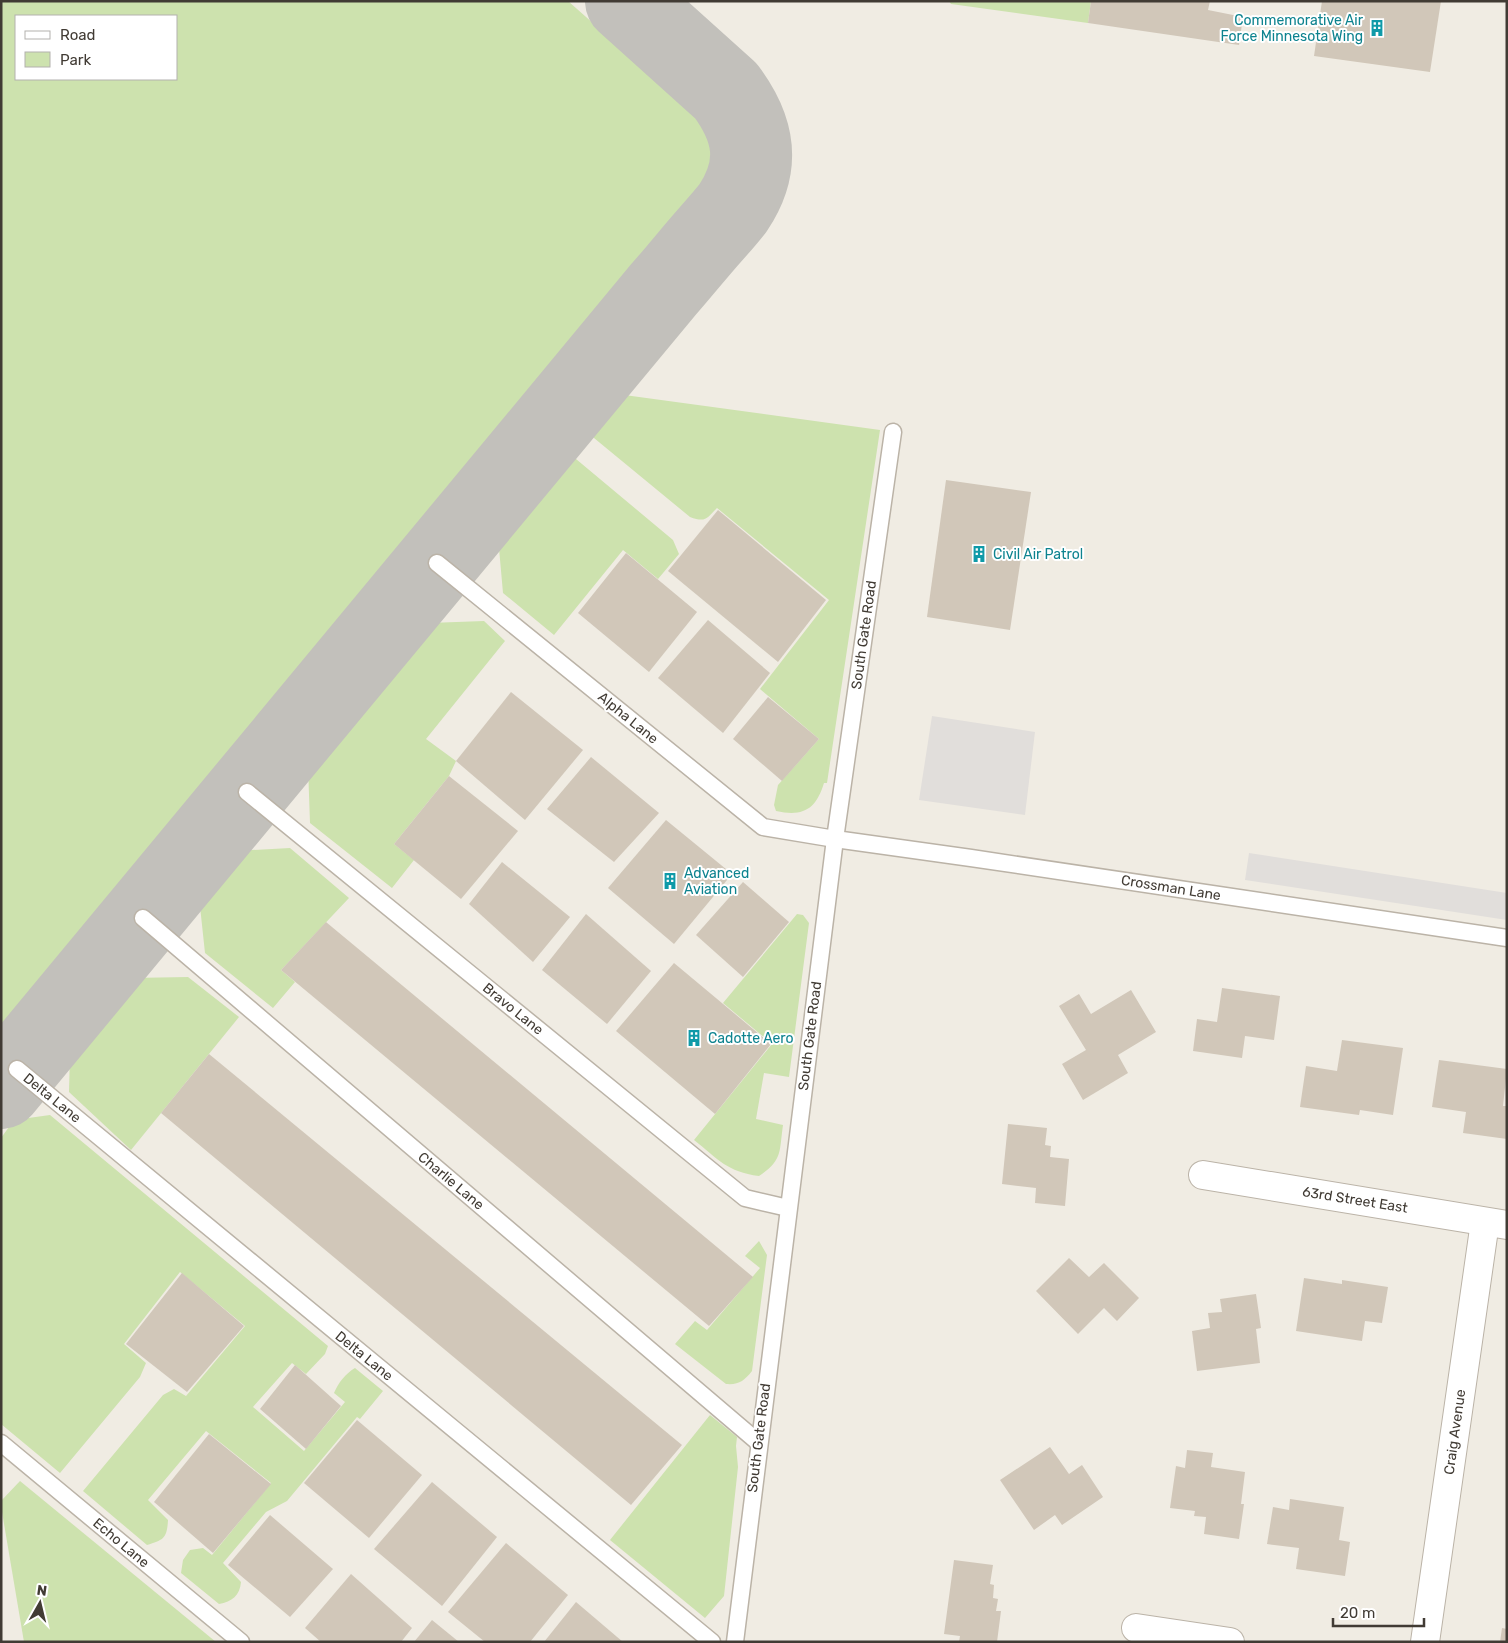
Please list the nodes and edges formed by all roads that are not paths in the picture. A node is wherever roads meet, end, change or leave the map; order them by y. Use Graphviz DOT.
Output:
graph roads {
  1 [pos="894,432"];
  2 [pos="437,563"];
  3 [pos="247,792"];
  4 [pos="835,839"];
  5 [pos="143,918"];
  6 [pos="1507,938"];
  7 [pos="17,1070"];
  8 [pos="1203,1175"];
  9 [pos="788,1208"];
  10 [pos="1496,1223"];
  11 [pos="1,1443"];
  12 [pos="759,1443"];
  13 [pos="1136,1628"];
  14 [pos="241,1642"];
  15 [pos="712,1642"];
  16 [pos="735,1642"];
  17 [pos="1230,1642"];
  18 [pos="1425,1642"];
  1 -- 4 [label="lane, South Gate Road"];
  2 -- 4 [label="lane, Alpha Lane"];
  3 -- 9 [label="lane, Bravo Lane"];
  4 -- 6 [label="lane, Crossman Lane"];
  4 -- 9 [label="lane, South Gate Road"];
  5 -- 12 [label="lane, Charlie Lane"];
  7 -- 15 [label="lane, Delta Lane"];
  8 -- 10 [label="street, 63rd Street East"];
  9 -- 12 [label="lane, South Gate Road"];
  10 -- 18 [label="street, Craig Avenue"];
  11 -- 14 [label="lane, Echo Lane"];
  12 -- 16 [label="lane, South Gate Road"];
  13 -- 17 [label="street"];
}
